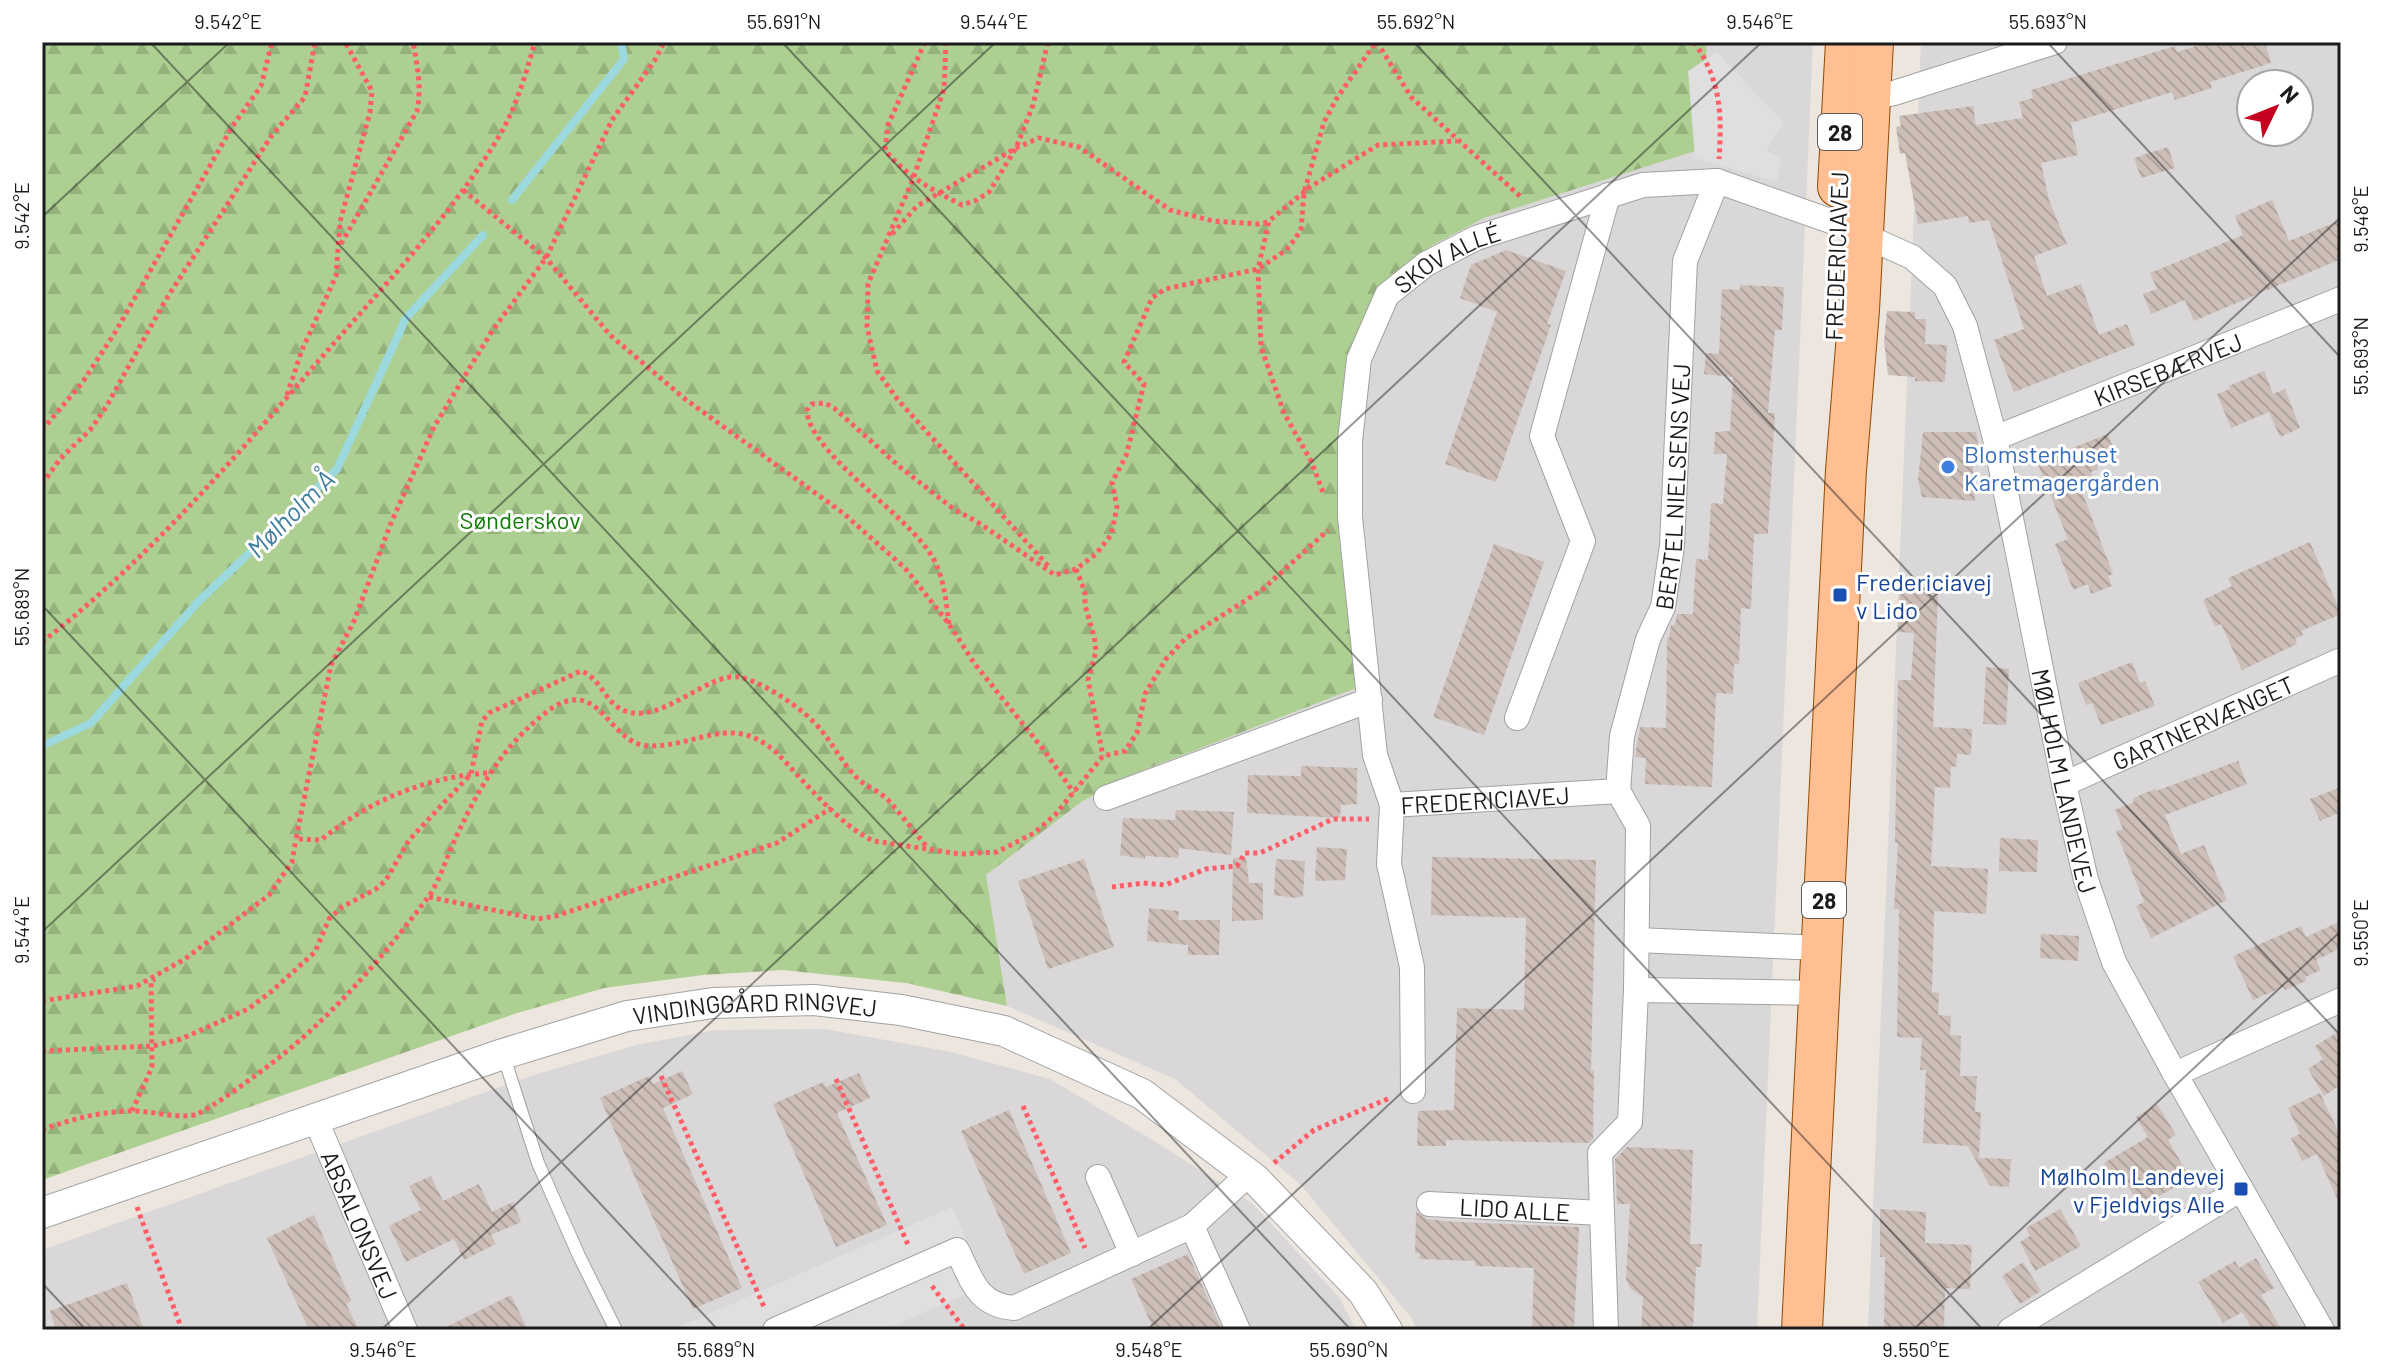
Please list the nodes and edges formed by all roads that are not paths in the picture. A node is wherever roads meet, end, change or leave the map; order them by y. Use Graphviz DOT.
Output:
graph roads {
  1 [pos="1846,42"];
  2 [pos="1873,42"];
  3 [pos="2055,42"];
  4 [pos="1871,98"];
  5 [pos="1717,181"];
  6 [pos="1608,195"];
  7 [pos="1848,228"];
  8 [pos="2341,299"];
  9 [pos="1995,438"];
  10 [pos="2341,660"];
  11 [pos="1370,700"];
  12 [pos="1517,718"];
  13 [pos="2064,784"];
  14 [pos="1618,791"];
  15 [pos="1106,798"];
  16 [pos="1393,813"];
  17 [pos="1637,940"];
  18 [pos="1821,948"];
  19 [pos="1636,990"];
  20 [pos="1820,993"];
  21 [pos="2341,1000"];
  22 [pos="503,1054"];
  23 [pos="2175,1074"];
  24 [pos="1413,1091"];
  25 [pos="315,1118"];
  26 [pos="1252,1176"];
  27 [pos="1098,1177"];
  28 [pos="2241,1189"];
  29 [pos="1429,1204"];
  30 [pos="42,1213"];
  31 [pos="1602,1213"];
  32 [pos="1192,1226"];
  33 [pos="1132,1254"];
  34 [pos="772,1323"];
  35 [pos="405,1330"];
  36 [pos="616,1330"];
  37 [pos="1238,1330"];
  38 [pos="1387,1330"];
  39 [pos="1606,1330"];
  40 [pos="1802,1330"];
  41 [pos="2010,1330"];
  42 [pos="2322,1330"];
  1 -- 7 [label="main road, FREDERICIAVEJ / 28"];
  2 -- 4 [label="main road, FREDERICIAVEJ / 28"];
  3 -- 4 [label="street"];
  4 -- 7 [label="main road, FREDERICIAVEJ / 28"];
  5 -- 6 [label="street, SKOV ALLÉ"];
  5 -- 7 [label="street, SKOV ALLÉ"];
  5 -- 14 [label="street, BERTEL NIELSENS VEJ"];
  6 -- 11 [label="street, SKOV ALLÉ"];
  6 -- 12 [label="street"];
  7 -- 9 [label="street, MØLHOLM LANDEVEJ"];
  7 -- 18 [label="main road, FREDERICIAVEJ / 28"];
  8 -- 9 [label="street, KIRSEBÆRVEJ"];
  9 -- 13 [label="street, MØLHOLM LANDEVEJ"];
  10 -- 13 [label="street, GARTNERVÆNGET"];
  11 -- 15 [label="street"];
  11 -- 16 [label="street, SKOV ALLÉ"];
  13 -- 23 [label="street, MØLHOLM LANDEVEJ"];
  14 -- 16 [label="street, FREDERICIAVEJ"];
  14 -- 17 [label="street"];
  16 -- 24 [label="street, FREDERICIAVEJ"];
  17 -- 18 [label="street"];
  17 -- 19 [label="street"];
  18 -- 20 [label="main road, FREDERICIAVEJ / 28"];
  19 -- 20 [label="street"];
  19 -- 31 [label="street, LIDO ALLE"];
  20 -- 40 [label="main road, FREDERICIAVEJ / 28"];
  21 -- 23 [label="street"];
  22 -- 25 [label="street, VINDINGGÅRD RINGVEJ"];
  22 -- 26 [label="street, VINDINGGÅRD RINGVEJ"];
  22 -- 36 [label="lane"];
  23 -- 28 [label="street, MØLHOLM LANDEVEJ"];
  25 -- 30 [label="street, VINDINGGÅRD RINGVEJ"];
  25 -- 35 [label="street, ABSALONSVEJ"];
  26 -- 32 [label="street"];
  26 -- 38 [label="street, VINDINGGÅRD RINGVEJ"];
  27 -- 33 [label="street"];
  28 -- 41 [label="street"];
  28 -- 42 [label="street, MØLHOLM LANDEVEJ"];
  29 -- 31 [label="street, LIDO ALLE"];
  31 -- 39 [label="street, LIDO ALLE"];
  32 -- 33 [label="street"];
  32 -- 37 [label="street"];
  33 -- 34 [label="street"];
}
